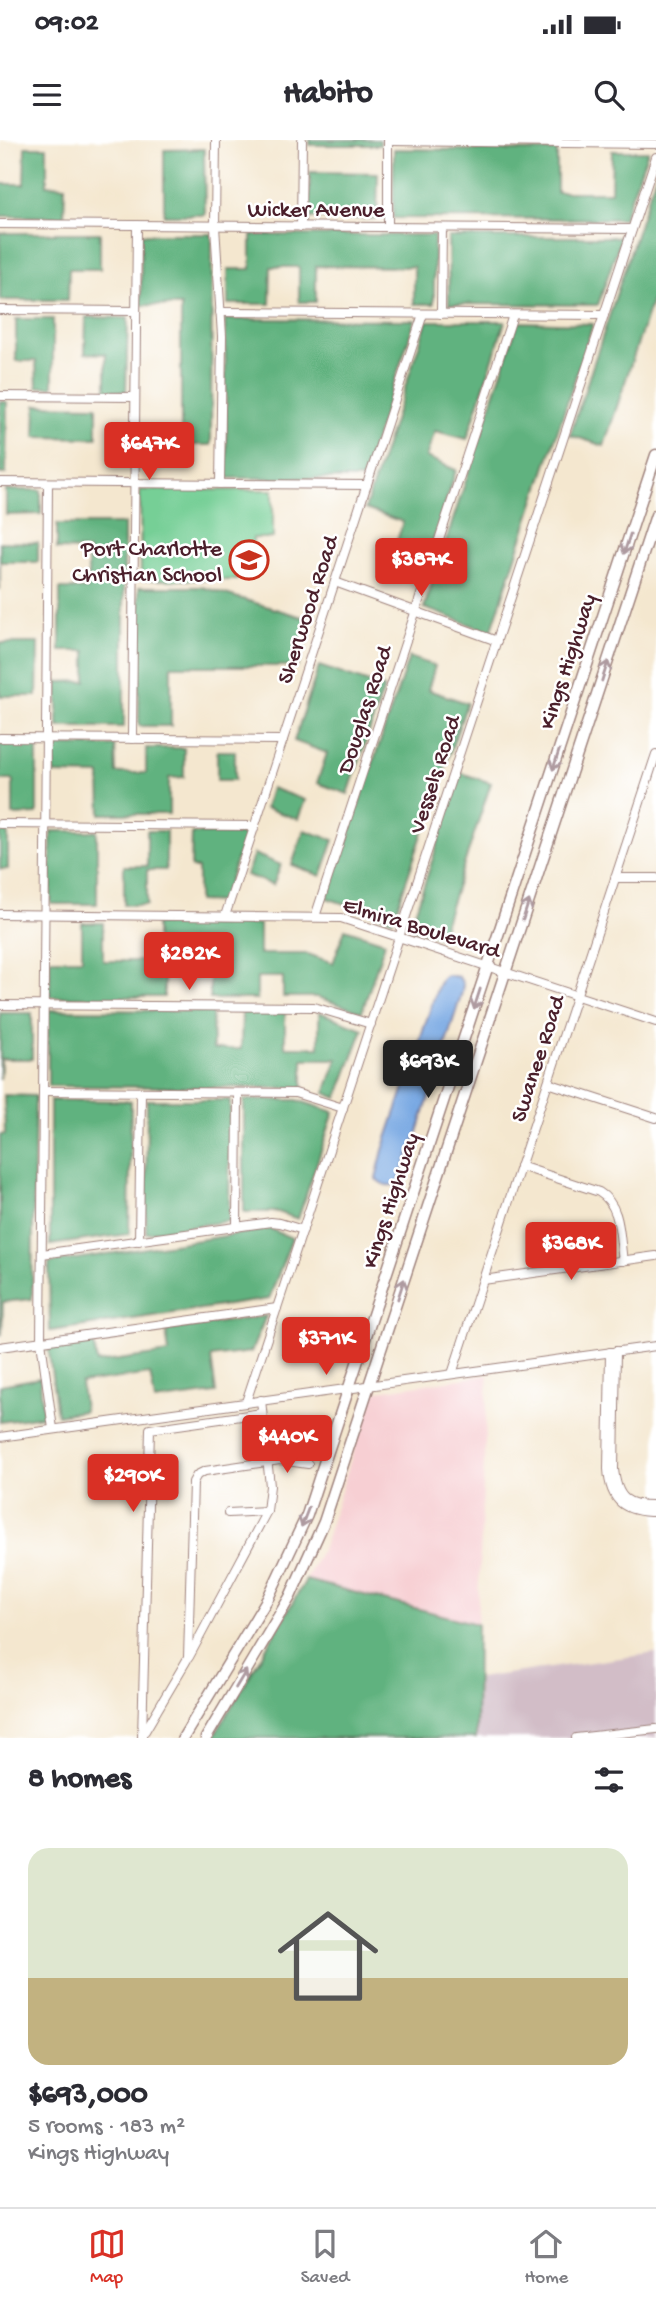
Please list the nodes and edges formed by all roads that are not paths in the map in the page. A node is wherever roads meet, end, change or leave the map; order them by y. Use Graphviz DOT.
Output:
graph roads {
  1 [pos="216,140"];
  2 [pos="302,140"];
  3 [pos="388,141"];
  4 [pos="656,144"];
  5 [pos="656,157"];
  6 [pos="0,224"];
  7 [pos="136,225"];
  8 [pos="215,226"];
  9 [pos="302,227"];
  10 [pos="387,227"];
  11 [pos="442,228"];
  12 [pos="632,229"];
  13 [pos="0,310"];
  14 [pos="136,312"];
  15 [pos="220,312"];
  16 [pos="423,314"];
  17 [pos="441,314"];
  18 [pos="513,314"];
  19 [pos="604,315"];
  20 [pos="0,396"];
  21 [pos="135,397"];
  22 [pos="656,455"];
  23 [pos="0,482"];
  24 [pos="48,483"];
  25 [pos="134,484"];
  26 [pos="220,484"];
  27 [pos="367,485"];
  28 [pos="656,515"];
  29 [pos="335,582"];
  30 [pos="416,611"];
  31 [pos="497,640"];
  32 [pos="0,738"];
  33 [pos="46,738"];
  34 [pos="132,739"];
  35 [pos="283,740"];
  36 [pos="656,754"];
  37 [pos="643,792"];
  38 [pos="656,792"];
  39 [pos="0,824"];
  40 [pos="45,824"];
  41 [pos="255,826"];
  42 [pos="615,878"];
  43 [pos="656,878"];
  44 [pos="0,914"];
  45 [pos="45,915"];
  46 [pos="225,916"];
  47 [pos="315,917"];
  48 [pos="399,937"];
  49 [pos="488,966"];
  50 [pos="506,972"];
  51 [pos="576,995"];
  52 [pos="0,1004"];
  53 [pos="44,1005"];
  54 [pos="656,1022"];
  55 [pos="370,1024"];
  56 [pos="548,1083"];
  57 [pos="43,1091"];
  58 [pos="141,1092"];
  59 [pos="238,1093"];
  60 [pos="343,1108"];
  61 [pos="656,1118"];
  62 [pos="520,1166"];
  63 [pos="237,1227"];
  64 [pos="303,1230"];
  65 [pos="139,1241"];
  66 [pos="42,1254"];
  67 [pos="656,1256"];
  68 [pos="623,1261"];
  69 [pos="483,1280"];
  70 [pos="277,1308"];
  71 [pos="41,1341"];
  72 [pos="656,1346"];
  73 [pos="0,1347"];
  74 [pos="613,1352"];
  75 [pos="452,1374"];
  76 [pos="370,1385"];
  77 [pos="349,1388"];
  78 [pos="261,1400"];
  79 [pos="246,1402"];
  80 [pos="262,1413"];
  81 [pos="53,1429"];
  82 [pos="0,1437"];
  83 [pos="267,1462"];
  84 [pos="308,1464"];
  85 [pos="621,1499"];
  86 [pos="656,1505"];
  87 [pos="267,1511"];
  88 [pos="228,1513"];
  89 [pos="654,1513"];
  90 [pos="188,1658"];
  91 [pos="656,1729"];
  92 [pos="143,1736"];
  93 [pos="603,1736"];
  94 [pos="183,1738"];
  95 [pos="206,1738"];
  96 [pos="576,1738"];
  1 -- 8 [label="street"];
  2 -- 9 [label="street"];
  3 -- 4 [label="street"];
  3 -- 10 [label="street"];
  5 -- 12 [label="street, Vessels Road"];
  6 -- 7 [label="street, Wicker Avenue"];
  7 -- 8 [label="street, Wicker Avenue"];
  7 -- 14 [label="street"];
  8 -- 9 [label="street, Wicker Avenue"];
  8 -- 15 [label="street"];
  9 -- 10 [label="street, Wicker Avenue"];
  10 -- 11 [label="street, Wicker Avenue"];
  11 -- 12 [label="street, Wicker Avenue"];
  11 -- 17 [label="street"];
  12 -- 19 [label="street, Vessels Road"];
  13 -- 14 [label="street"];
  14 -- 21 [label="street"];
  15 -- 16 [label="street"];
  15 -- 26 [label="street"];
  16 -- 17 [label="street"];
  16 -- 27 [label="street, Sherwood Road"];
  17 -- 18 [label="street"];
  18 -- 19 [label="street"];
  18 -- 30 [label="street, Douglas Road"];
  19 -- 31 [label="street, Vessels Road"];
  20 -- 21 [label="street"];
  21 -- 25 [label="street"];
  22 -- 49 [label="main road, Kings Highway, one-way"];
  23 -- 24 [label="street"];
  24 -- 25 [label="street"];
  24 -- 33 [label="street"];
  25 -- 26 [label="street"];
  25 -- 34 [label="street"];
  26 -- 27 [label="street"];
  27 -- 29 [label="street, Sherwood Road"];
  50 -- 28 [label="main road, Kings Highway, one-way"];
  29 -- 30 [label="street"];
  29 -- 35 [label="street, Sherwood Road"];
  30 -- 31 [label="street"];
  30 -- 47 [label="street, Douglas Road"];
  31 -- 48 [label="street, Vessels Road"];
  32 -- 33 [label="street"];
  33 -- 34 [label="street"];
  33 -- 40 [label="street"];
  34 -- 35 [label="street"];
  35 -- 41 [label="street, Sherwood Road"];
  36 -- 37 [label="street, Swanee Road"];
  37 -- 38 [label="street"];
  37 -- 42 [label="street, Swanee Road"];
  39 -- 40 [label="street"];
  40 -- 41 [label="street"];
  40 -- 45 [label="street"];
  41 -- 46 [label="street, Sherwood Road"];
  42 -- 43 [label="street"];
  42 -- 51 [label="street, Swanee Road"];
  44 -- 45 [label="street, Elmira Boulevard"];
  45 -- 46 [label="street, Elmira Boulevard"];
  45 -- 53 [label="street"];
  46 -- 47 [label="street, Elmira Boulevard"];
  47 -- 48 [label="street, Elmira Boulevard"];
  48 -- 49 [label="street, Elmira Boulevard"];
  48 -- 55 [label="street, Vessels Road"];
  49 -- 50 [label="street, Elmira Boulevard"];
  49 -- 77 [label="main road, Kings Highway, one-way"];
  50 -- 51 [label="street, Elmira Boulevard"];
  76 -- 50 [label="main road, Kings Highway, one-way"];
  51 -- 54 [label="street, Elmira Boulevard"];
  51 -- 56 [label="street, Swanee Road"];
  52 -- 53 [label="street"];
  53 -- 55 [label="street"];
  53 -- 57 [label="street"];
  55 -- 60 [label="street, Vessels Road"];
  56 -- 61 [label="street"];
  56 -- 62 [label="street, Swanee Road"];
  57 -- 58 [label="street"];
  57 -- 66 [label="street"];
  58 -- 59 [label="street"];
  58 -- 65 [label="street"];
  59 -- 60 [label="street"];
  59 -- 63 [label="street"];
  60 -- 64 [label="street, Vessels Road"];
  62 -- 68 [label="street"];
  62 -- 69 [label="street, Swanee Road"];
  63 -- 64 [label="street"];
  63 -- 65 [label="street"];
  64 -- 70 [label="street, Vessels Road"];
  65 -- 66 [label="street"];
  66 -- 71 [label="street"];
  67 -- 68 [label="street"];
  68 -- 69 [label="street"];
  69 -- 75 [label="street, Swanee Road"];
  70 -- 71 [label="street"];
  70 -- 79 [label="street, Vessels Road"];
  71 -- 73 [label="street"];
  71 -- 81 [label="street"];
  72 -- 74 [label="street"];
  74 -- 75 [label="street"];
  74 -- 85 [label="street"];
  75 -- 76 [label="street"];
  76 -- 77 [label="street"];
  95 -- 76 [label="main road, Kings Highway, one-way"];
  77 -- 78 [label="street"];
  77 -- 94 [label="main road, Kings Highway, one-way"];
  78 -- 79 [label="street"];
  78 -- 80 [label="street"];
  79 -- 81 [label="street"];
  80 -- 83 [label="street"];
  80 -- 92 [label="street"];
  81 -- 82 [label="street"];
  83 -- 84 [label="street"];
  83 -- 87 [label="street"];
  83 -- 90 [label="street"];
  85 -- 86 [label="street"];
  85 -- 89 [label="street"];
  87 -- 88 [label="street"];
  87 -- 90 [label="street"];
  90 -- 92 [label="street"];
  91 -- 93 [label="street"];
  93 -- 96 [label="street"];
}
